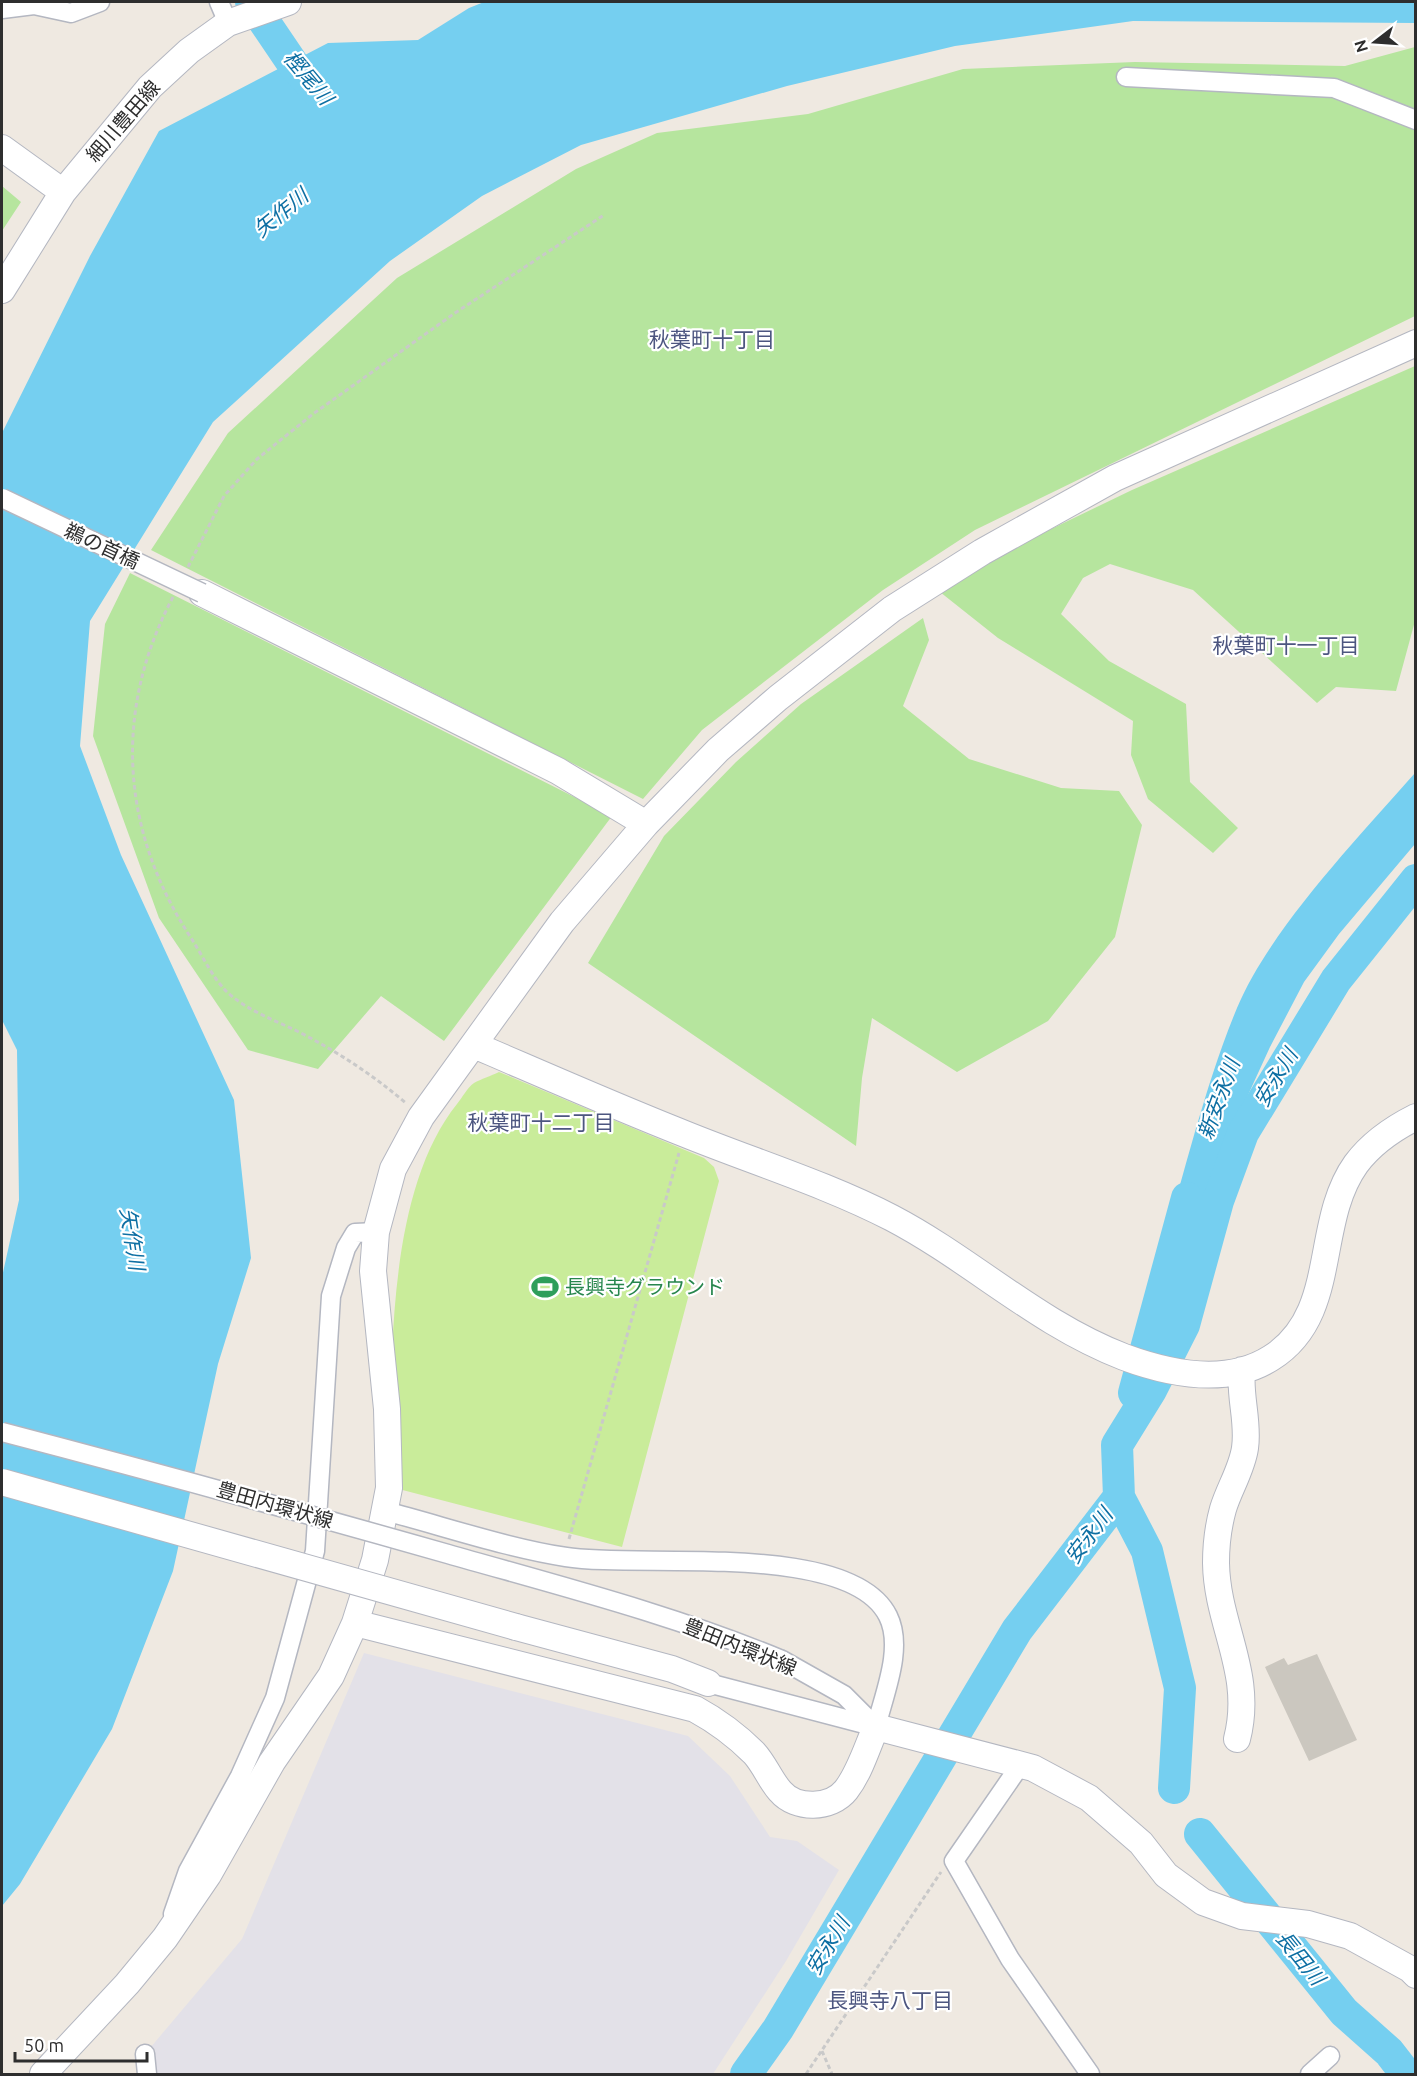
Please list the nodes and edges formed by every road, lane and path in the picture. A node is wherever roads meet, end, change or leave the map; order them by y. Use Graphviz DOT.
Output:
graph roads {
  1 [pos="100,2"];
  2 [pos="288,2"];
  3 [pos="2,9"];
  4 [pos="232,13"];
  5 [pos="1126,77"];
  6 [pos="1416,120"];
  7 [pos="2,148"];
  8 [pos="63,192"];
  9 [pos="2,290"];
  10 [pos="1416,343"];
  11 [pos="2,498"];
  12 [pos="202,594"];
  13 [pos="646,824"];
  14 [pos="474,1045"];
  15 [pos="1416,1117"];
  16 [pos="673,1166"];
  17 [pos="376,1233"];
  18 [pos="1242,1371"];
  19 [pos="2,1432"];
  20 [pos="2,1482"];
  21 [pos="385,1512"];
  22 [pos="567,1548"];
  23 [pos="355,1623"];
  24 [pos="708,1683"];
  25 [pos="876,1727"];
  26 [pos="1237,1739"];
  27 [pos="1021,1764"];
  28 [pos="954,1861"];
  29 [pos="165,1938"];
  30 [pos="1414,1969"];
  31 [pos="822,2050"];
  32 [pos="145,2054"];
  33 [pos="1330,2056"];
  34 [pos="43,2074"];
  35 [pos="147,2074"];
  36 [pos="806,2074"];
  37 [pos="832,2074"];
  38 [pos="1090,2074"];
  39 [pos="1310,2074"];
  1 -- 3 [label="street"];
  2 -- 4 [label="street, 細川豊田線"];
  4 -- 8 [label="street, 細川豊田線"];
  5 -- 6 [label="street"];
  7 -- 8 [label="street"];
  8 -- 9 [label="street, 細川豊田線"];
  10 -- 13 [label="street"];
  11 -- 12 [label="street, 鵜の首橋, bridge"];
  12 -- 13 [label="street"];
  13 -- 14 [label="street"];
  14 -- 17 [label="street"];
  14 -- 18 [label="street"];
  15 -- 18 [label="street"];
  16 -- 22 [label="path"];
  17 -- 21 [label="street"];
  17 -- 29 [label="street"];
  18 -- 26 [label="street"];
  19 -- 25 [label="street, 豊田内環状線, bridge"];
  20 -- 24 [label="street, bridge"];
  21 -- 23 [label="street"];
  21 -- 25 [label="street"];
  23 -- 25 [label="street"];
  23 -- 29 [label="street"];
  24 -- 25 [label="street"];
  25 -- 27 [label="street"];
  27 -- 28 [label="street"];
  27 -- 30 [label="street"];
  28 -- 31 [label="path"];
  28 -- 38 [label="street"];
  29 -- 34 [label="street"];
  31 -- 36 [label="path"];
  31 -- 37 [label="path"];
  32 -- 35 [label="street"];
  33 -- 39 [label="street"];
}
